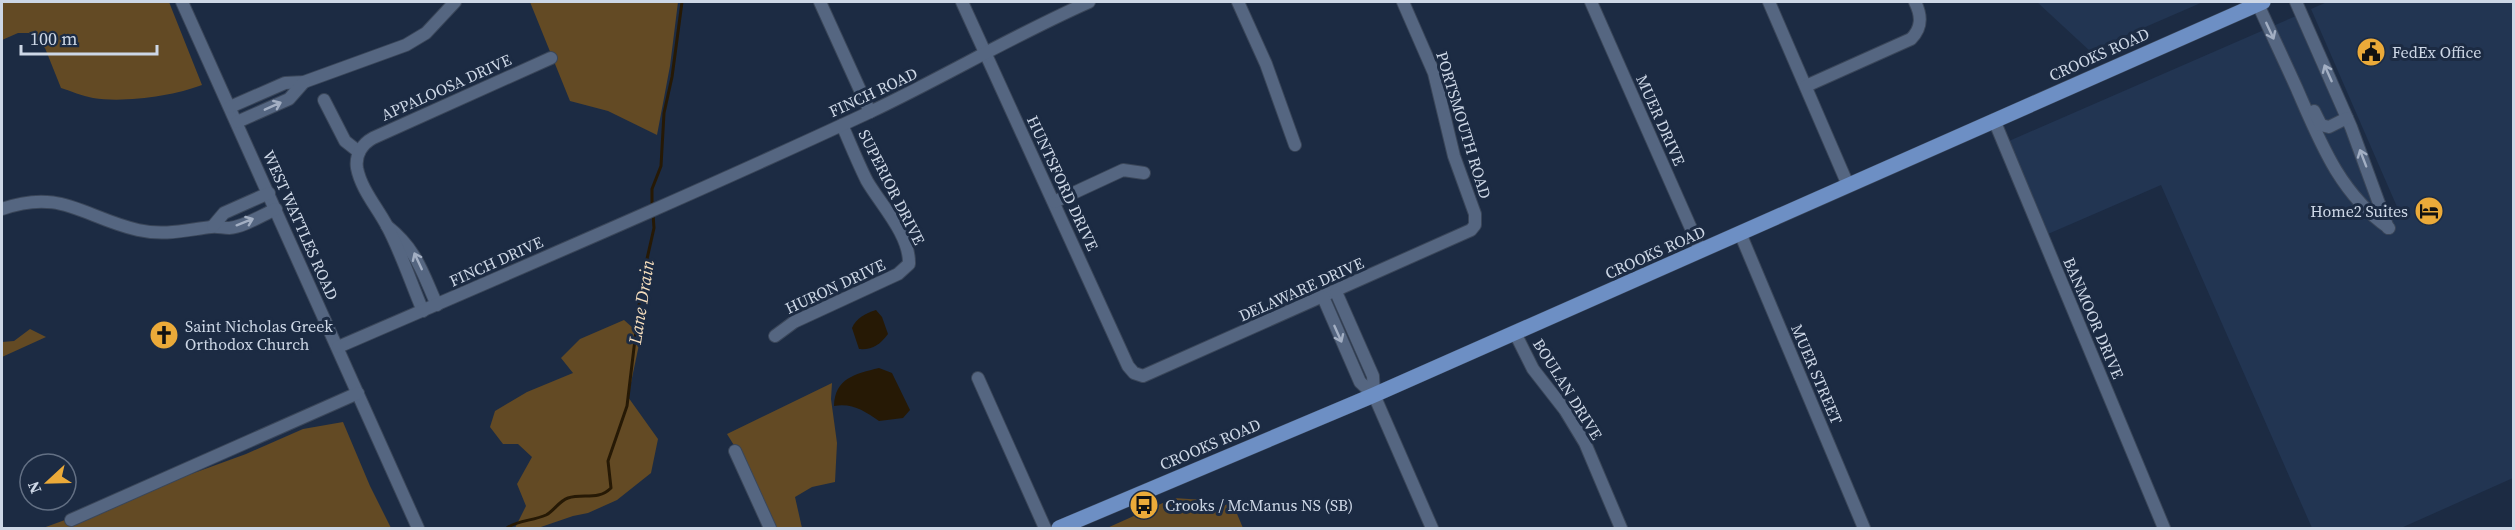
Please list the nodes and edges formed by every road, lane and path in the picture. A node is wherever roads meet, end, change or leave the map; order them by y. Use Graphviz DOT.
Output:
graph roads {
  1 [pos="182,2"];
  2 [pos="454,2"];
  3 [pos="820,2"];
  4 [pos="962,2"];
  5 [pos="1089,2"];
  6 [pos="1238,2"];
  7 [pos="1403,2"];
  8 [pos="1591,2"];
  9 [pos="1769,2"];
  10 [pos="1916,2"];
  11 [pos="2260,2"];
  12 [pos="2296,2"];
  13 [pos="985,54"];
  14 [pos="551,58"];
  15 [pos="304,82"];
  16 [pos="1806,86"];
  17 [pos="2298,92"];
  18 [pos="324,100"];
  19 [pos="230,107"];
  20 [pos="870,112"];
  21 [pos="2348,118"];
  22 [pos="1994,120"];
  23 [pos="237,122"];
  24 [pos="842,125"];
  25 [pos="1295,145"];
  26 [pos="359,152"];
  27 [pos="1144,174"];
  28 [pos="2373,183"];
  29 [pos="1848,184"];
  30 [pos="269,193"];
  31 [pos="2350,193"];
  32 [pos="1054,202"];
  33 [pos="667,204"];
  34 [pos="2,209"];
  35 [pos="276,209"];
  36 [pos="1475,225"];
  37 [pos="213,226"];
  38 [pos="387,226"];
  39 [pos="1740,233"];
  40 [pos="1701,251"];
  41 [pos="909,264"];
  42 [pos="1335,292"];
  43 [pos="1323,297"];
  44 [pos="437,305"];
  45 [pos="423,311"];
  46 [pos="1515,333"];
  47 [pos="775,336"];
  48 [pos="338,347"];
  49 [pos="1138,375"];
  50 [pos="978,378"];
  51 [pos="358,393"];
  52 [pos="1374,395"];
  53 [pos="735,451"];
  54 [pos="71,520"];
  55 [pos="418,528"];
  56 [pos="770,528"];
  57 [pos="1046,528"];
  58 [pos="1059,528"];
  59 [pos="1432,528"];
  60 [pos="1621,528"];
  61 [pos="1864,528"];
  62 [pos="2164,528"];
  1 -- 19 [label="street, WEST WATTLES ROAD"];
  2 -- 15 [label="street"];
  3 -- 20 [label="street"];
  4 -- 13 [label="street, HUNTSFORD DRIVE"];
  5 -- 13 [label="street, FINCH ROAD"];
  6 -- 25 [label="street"];
  7 -- 36 [label="street, PORTSMOUTH ROAD"];
  8 -- 40 [label="street, MUER DRIVE"];
  9 -- 16 [label="street"];
  10 -- 16 [label="street"];
  11 -- 17 [label="street, one-way"];
  11 -- 22 [label="main road, CROOKS ROAD"];
  21 -- 12 [label="street, one-way"];
  13 -- 20 [label="street, FINCH ROAD"];
  13 -- 32 [label="street, HUNTSFORD DRIVE"];
  14 -- 26 [label="street, APPALOOSA DRIVE"];
  15 -- 19 [label="street"];
  23 -- 15 [label="street, one-way"];
  16 -- 29 [label="street"];
  17 -- 21 [label="street"];
  17 -- 31 [label="street"];
  18 -- 26 [label="street"];
  19 -- 23 [label="street, WEST WATTLES ROAD"];
  20 -- 24 [label="street, FINCH ROAD"];
  28 -- 21 [label="street, one-way"];
  22 -- 29 [label="main road, CROOKS ROAD"];
  22 -- 62 [label="street, BANMOOR DRIVE"];
  23 -- 30 [label="street, WEST WATTLES ROAD"];
  24 -- 33 [label="street, FINCH ROAD"];
  24 -- 41 [label="street, SUPERIOR DRIVE"];
  26 -- 38 [label="street"];
  27 -- 32 [label="street"];
  28 -- 31 [label="street"];
  28 -- 31 [label="street"];
  29 -- 39 [label="main road, CROOKS ROAD"];
  30 -- 35 [label="street, WEST WATTLES ROAD"];
  30 -- 37 [label="street"];
  32 -- 49 [label="street, HUNTSFORD DRIVE"];
  33 -- 44 [label="street, FINCH DRIVE"];
  34 -- 37 [label="street"];
  37 -- 35 [label="street, one-way"];
  35 -- 48 [label="street, WEST WATTLES ROAD"];
  36 -- 42 [label="street, DELAWARE DRIVE"];
  44 -- 38 [label="street, one-way"];
  38 -- 45 [label="street"];
  39 -- 40 [label="main road, CROOKS ROAD"];
  39 -- 61 [label="street, MUER STREET"];
  40 -- 46 [label="main road, CROOKS ROAD"];
  41 -- 47 [label="street, HURON DRIVE"];
  42 -- 43 [label="street, DELAWARE DRIVE"];
  42 -- 52 [label="street"];
  43 -- 49 [label="street, DELAWARE DRIVE"];
  43 -- 52 [label="street, one-way"];
  44 -- 45 [label="street, FINCH DRIVE"];
  45 -- 48 [label="street, FINCH DRIVE"];
  46 -- 52 [label="main road, CROOKS ROAD"];
  46 -- 60 [label="street, BOULAN DRIVE"];
  48 -- 51 [label="street, WEST WATTLES ROAD"];
  50 -- 57 [label="street"];
  51 -- 54 [label="street"];
  51 -- 55 [label="street, WEST WATTLES ROAD"];
  52 -- 58 [label="main road, CROOKS ROAD"];
  52 -- 59 [label="street"];
  53 -- 56 [label="street"];
}
